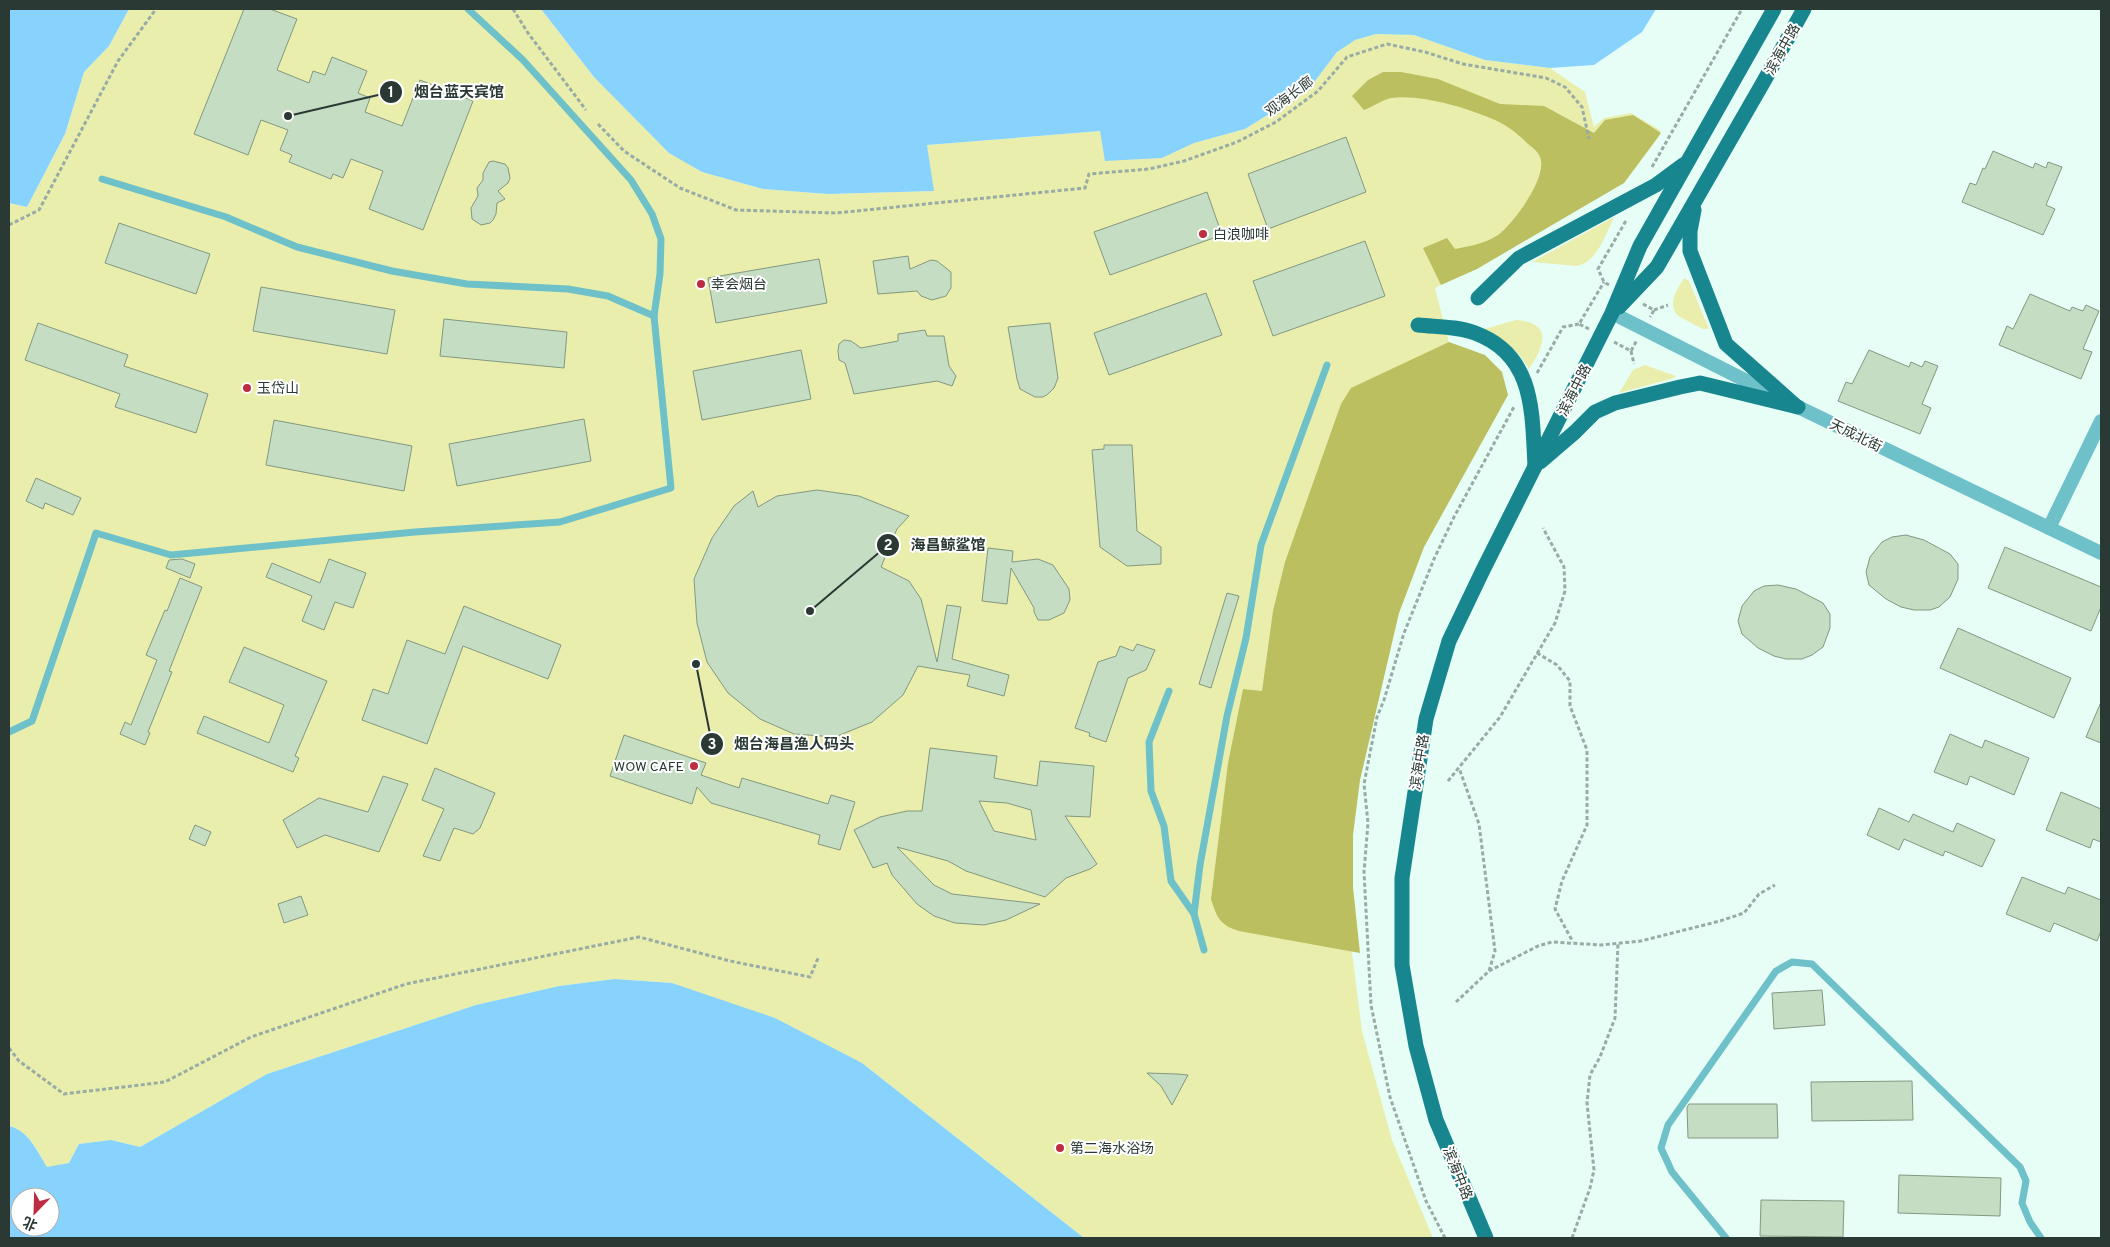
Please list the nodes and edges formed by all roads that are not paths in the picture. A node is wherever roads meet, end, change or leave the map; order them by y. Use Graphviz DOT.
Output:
graph roads {
  1 [pos="468,9"];
  2 [pos="1774,9"];
  3 [pos="1804,9"];
  4 [pos="1689,161"];
  5 [pos="102,179"];
  6 [pos="1696,199"];
  7 [pos="1478,298"];
  8 [pos="1612,313"];
  9 [pos="654,316"];
  10 [pos="1418,325"];
  11 [pos="1327,365"];
  12 [pos="1798,407"];
  13 [pos="2101,421"];
  14 [pos="1535,466"];
  15 [pos="2049,528"];
  16 [pos="2101,553"];
  17 [pos="1169,691"];
  18 [pos="9,732"];
  19 [pos="1194,914"];
  20 [pos="1204,950"];
  21 [pos="1486,1238"];
  22 [pos="1726,1238"];
  23 [pos="2041,1238"];
  1 -- 9 [label="lane"];
  2 -- 4 [label="main road, 滨海中路"];
  3 -- 6 [label="main road, 滨海中路"];
  4 -- 7 [label="main road"];
  4 -- 8 [label="main road, 滨海中路"];
  5 -- 9 [label="lane"];
  6 -- 8 [label="main road, 滨海中路"];
  6 -- 12 [label="main road"];
  8 -- 12 [label="street, 天成北街"];
  8 -- 14 [label="main road, 滨海中路"];
  9 -- 18 [label="lane"];
  10 -- 14 [label="main road"];
  11 -- 19 [label="lane"];
  12 -- 14 [label="main road"];
  12 -- 15 [label="street, 天成北街"];
  13 -- 15 [label="street"];
  14 -- 21 [label="main road, 滨海中路"];
  15 -- 16 [label="street, 天成北街"];
  17 -- 19 [label="lane"];
  19 -- 20 [label="lane"];
  22 -- 23 [label="lane"];
}
